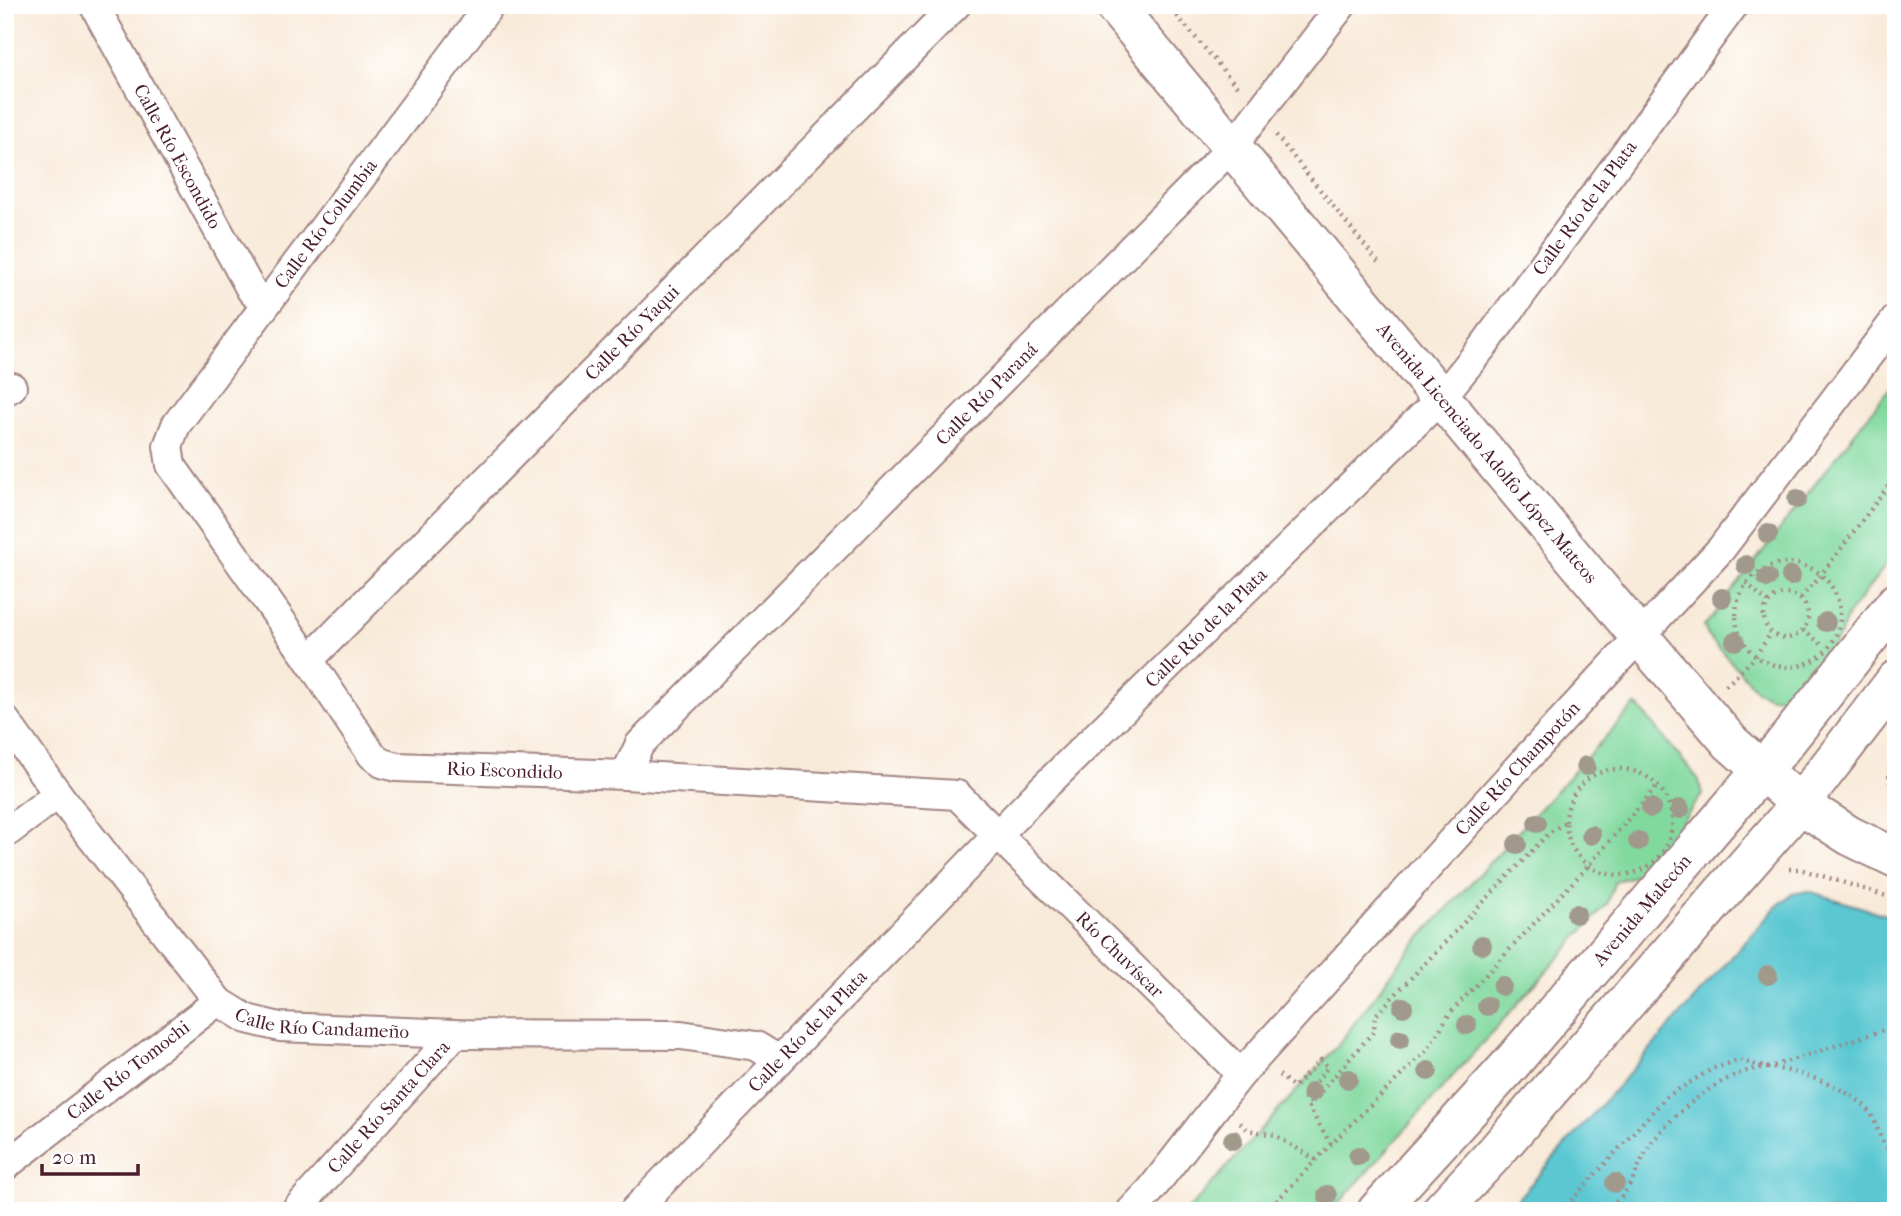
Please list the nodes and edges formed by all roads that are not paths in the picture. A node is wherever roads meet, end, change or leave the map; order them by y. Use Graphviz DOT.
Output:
graph roads {
  1 [pos="94,5"];
  2 [pos="490,5"];
  3 [pos="956,5"];
  4 [pos="1114,5"];
  5 [pos="1342,5"];
  6 [pos="1734,5"];
  7 [pos="1232,147"];
  8 [pos="265,305"];
  9 [pos="1896,319"];
  10 [pos="1441,398"];
  11 [pos="168,446"];
  12 [pos="1896,603"];
  13 [pos="1640,637"];
  14 [pos="309,660"];
  15 [pos="1896,680"];
  16 [pos="5,720"];
  17 [pos="1761,771"];
  18 [pos="625,775"];
  19 [pos="58,794"];
  20 [pos="1800,804"];
  21 [pos="5,834"];
  22 [pos="998,835"];
  23 [pos="1896,858"];
  24 [pos="218,1001"];
  25 [pos="455,1034"];
  26 [pos="779,1060"];
  27 [pos="1249,1065"];
  28 [pos="5,1166"];
  29 [pos="295,1211"];
  30 [pos="634,1211"];
  31 [pos="1131,1211"];
  32 [pos="1377,1211"];
  33 [pos="1441,1211"];
  1 -- 8 [label="street, Calle Río Escondido"];
  2 -- 8 [label="street, Calle Río Columbia"];
  3 -- 14 [label="street, Calle Río Yaqui"];
  4 -- 7 [label="main road, Avenida Licenciado Adolfo López Mateos"];
  5 -- 7 [label="street, Calle Río Paraná"];
  6 -- 10 [label="street, Calle Río de la Plata"];
  7 -- 10 [label="main road, Avenida Licenciado Adolfo López Mateos"];
  7 -- 18 [label="street, Calle Río Paraná"];
  8 -- 11 [label="street, Calle Río Columbia"];
  9 -- 13 [label="street, Calle Río Champotón"];
  10 -- 13 [label="main road, Avenida Licenciado Adolfo López Mateos"];
  10 -- 22 [label="street, Calle Río de la Plata"];
  11 -- 14 [label="street, Rio Escondido"];
  12 -- 17 [label="main road, Avenida Malecón"];
  13 -- 17 [label="main road, Avenida Licenciado Adolfo López Mateos"];
  13 -- 27 [label="street, Calle Río Champotón"];
  14 -- 18 [label="street, Rio Escondido"];
  15 -- 20 [label="main road"];
  16 -- 19 [label="street, Calle Río Candameño"];
  17 -- 20 [label="main road, Avenida Licenciado Adolfo López Mateos"];
  17 -- 32 [label="main road, Avenida Malecón"];
  18 -- 22 [label="street, Rio Escondido"];
  19 -- 21 [label="street"];
  19 -- 24 [label="street, Calle Río Candameño"];
  20 -- 23 [label="main road, Avenida Licenciado Adolfo López Mateos"];
  20 -- 33 [label="main road"];
  22 -- 26 [label="street, Calle Río de la Plata"];
  22 -- 27 [label="street, Río Chuvíscar"];
  24 -- 25 [label="street, Calle Río Candameño"];
  24 -- 28 [label="street, Calle Río Tomochi"];
  25 -- 26 [label="street, Calle Río Candameño"];
  25 -- 29 [label="street, Calle Río Santa Clara"];
  26 -- 30 [label="street, Calle Río de la Plata"];
  27 -- 31 [label="street, Calle Río Champotón"];
}
